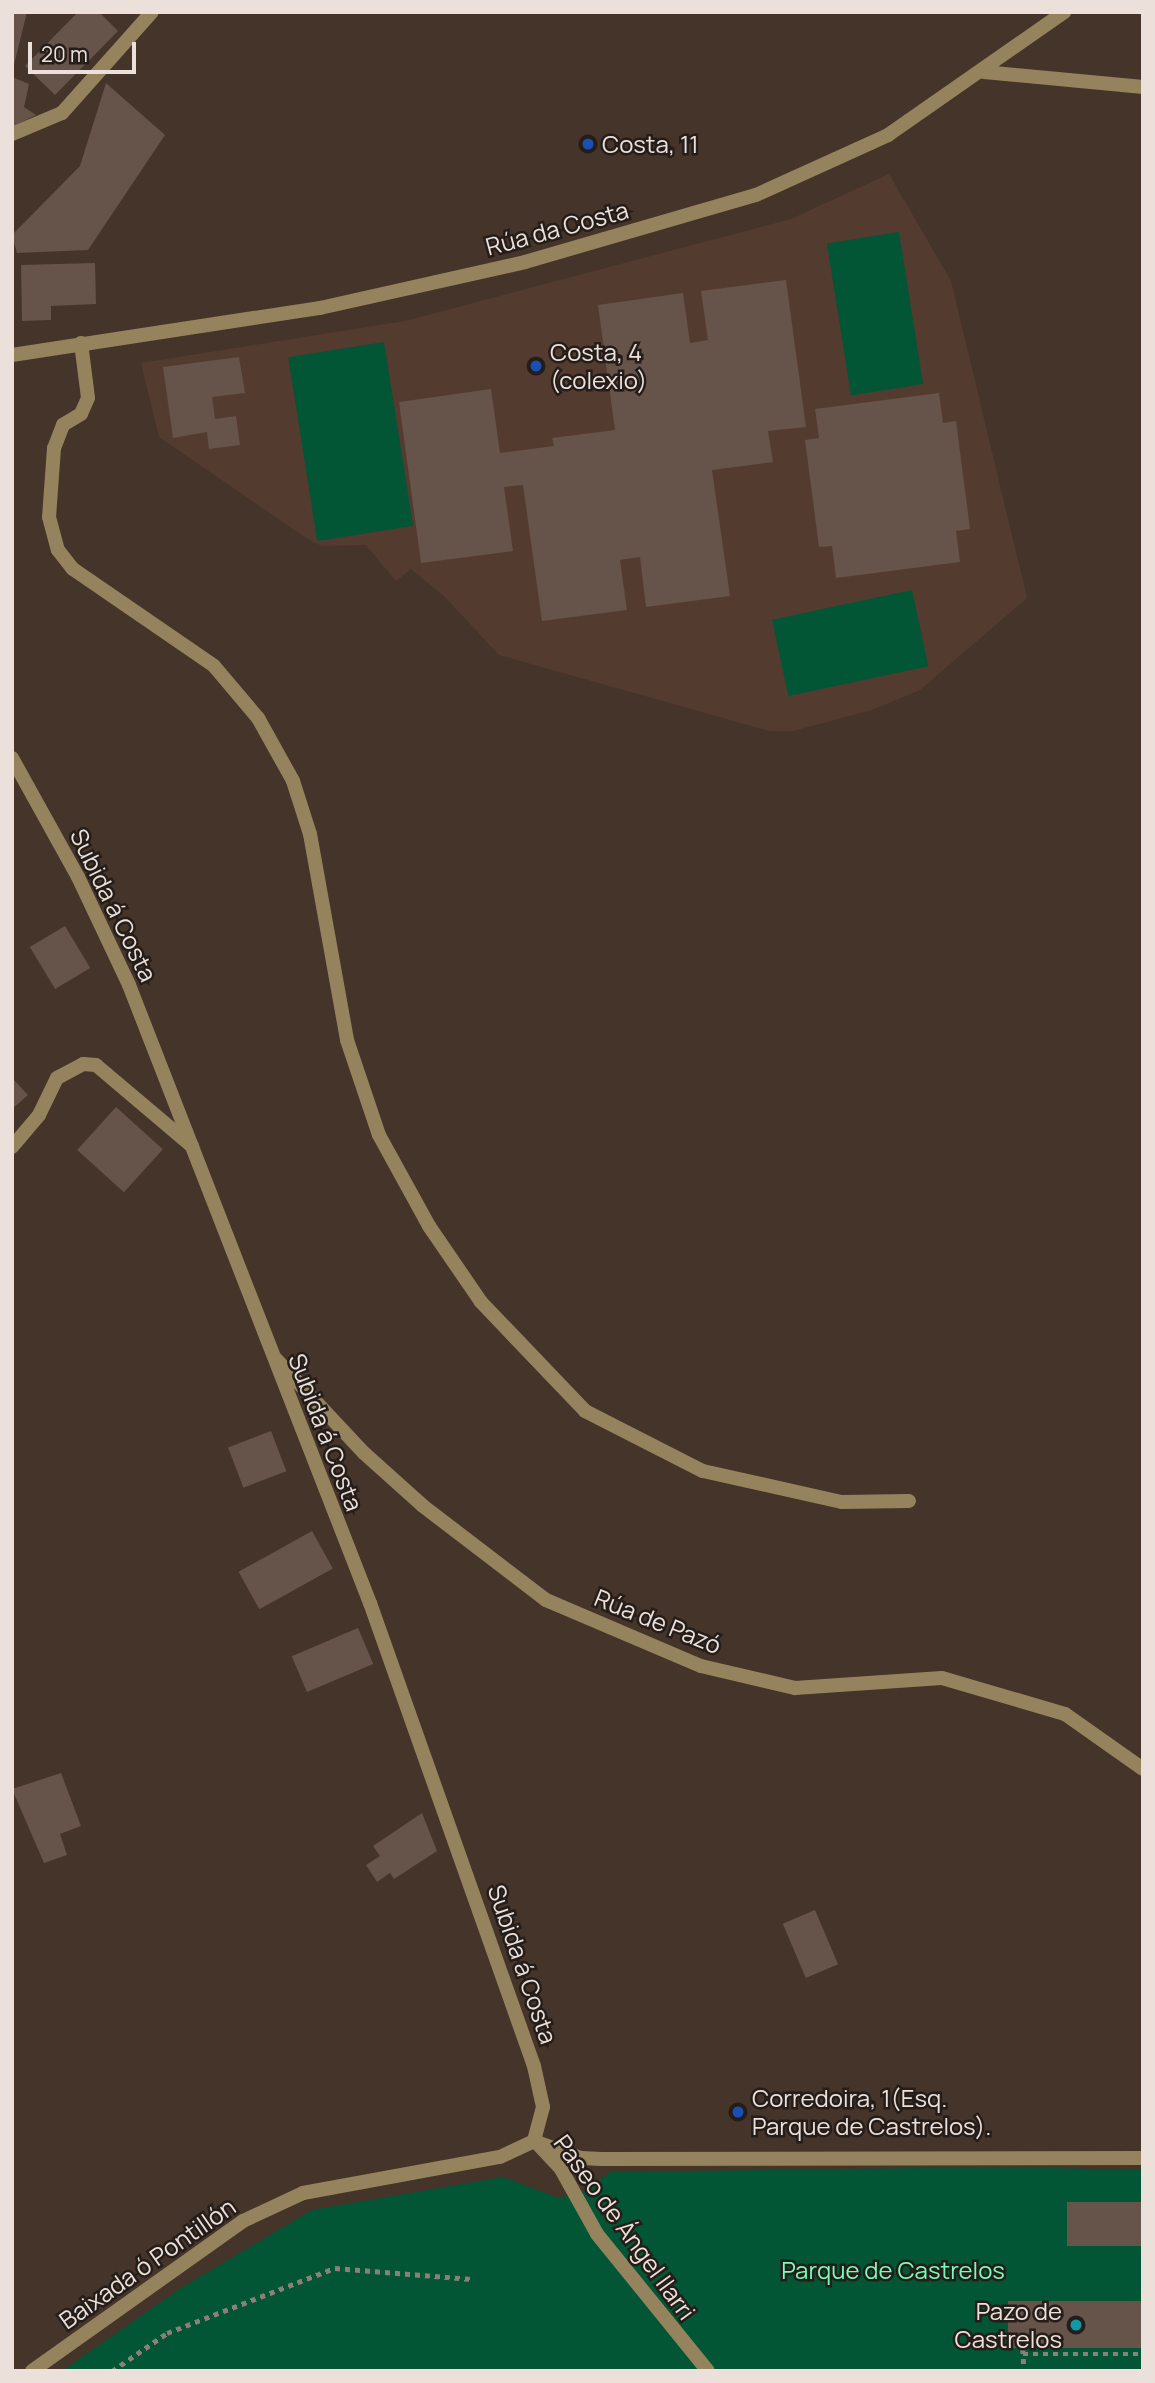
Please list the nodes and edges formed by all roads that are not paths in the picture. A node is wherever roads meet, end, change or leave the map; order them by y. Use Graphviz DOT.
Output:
graph roads {
  1 [pos="152,12"];
  2 [pos="1064,12"];
  3 [pos="984,72"];
  4 [pos="1143,88"];
  5 [pos="12,134"];
  6 [pos="81,343"];
  7 [pos="12,355"];
  8 [pos="12,758"];
  9 [pos="12,1147"];
  10 [pos="193,1147"];
  11 [pos="271,1354"];
  12 [pos="909,1501"];
  13 [pos="1143,1769"];
  14 [pos="534,2141"];
  15 [pos="1143,2158"];
  16 [pos="32,2371"];
  17 [pos="708,2371"];
  1 -- 5 [label="street"];
  2 -- 3 [label="street, Rúa da Costa"];
  3 -- 4 [label="street"];
  3 -- 6 [label="street, Rúa da Costa"];
  6 -- 7 [label="street, Rúa da Costa"];
  6 -- 12 [label="street"];
  8 -- 10 [label="street, Subida á Costa"];
  9 -- 10 [label="street"];
  10 -- 11 [label="street, Subida á Costa"];
  11 -- 13 [label="street, Rúa de Pazó"];
  11 -- 14 [label="street, Subida á Costa"];
  14 -- 15 [label="street"];
  14 -- 16 [label="street, Baixada ó Pontillón"];
  14 -- 17 [label="street, Paseo de Ángel Ilarri"];
}
